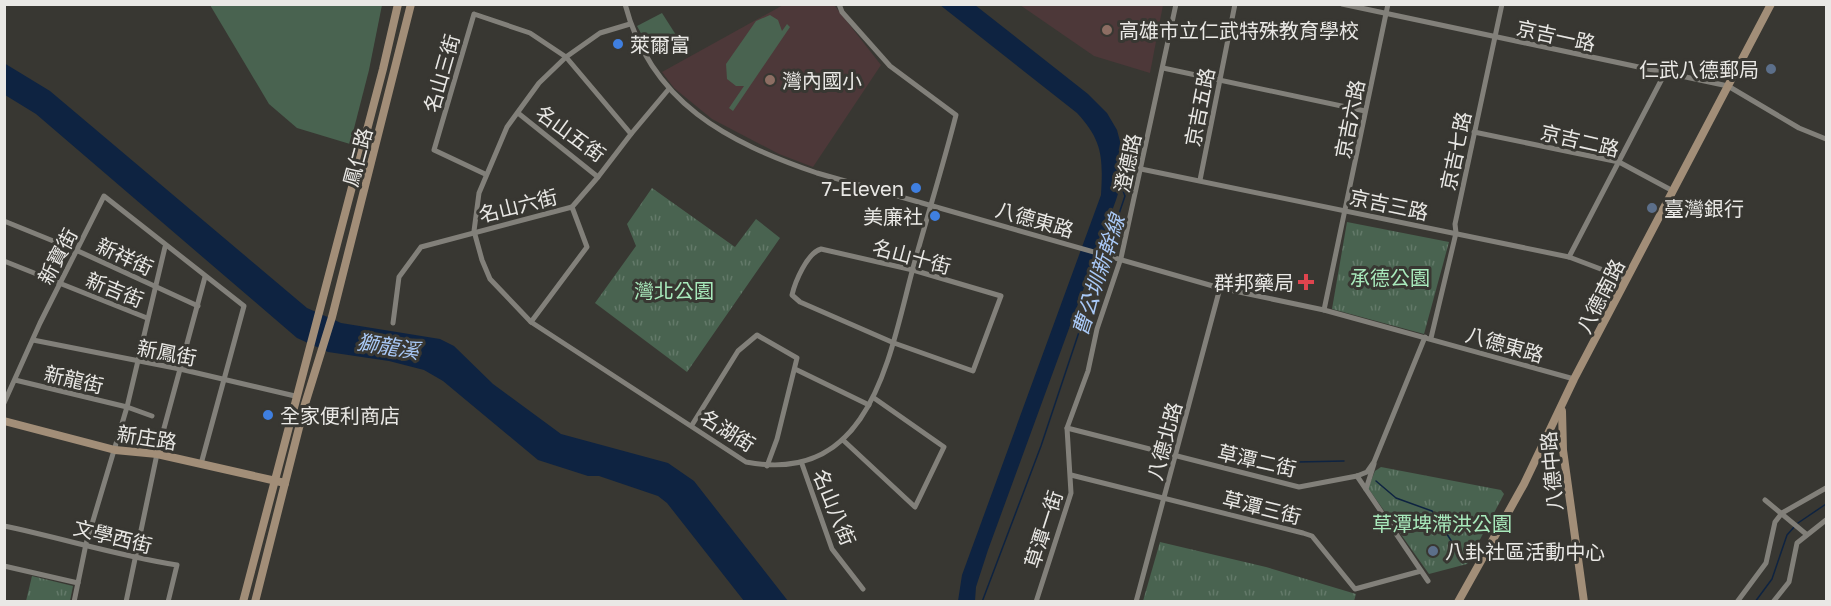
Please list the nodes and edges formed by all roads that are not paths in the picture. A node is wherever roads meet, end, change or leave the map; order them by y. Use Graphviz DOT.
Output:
graph roads {
  1 [pos="398,4"];
  2 [pos="411,4"];
  3 [pos="625,4"];
  4 [pos="839,4"];
  5 [pos="1176,4"];
  6 [pos="1235,4"];
  7 [pos="1342,4"];
  8 [pos="1388,4"];
  9 [pos="1502,4"];
  10 [pos="1771,4"];
  11 [pos="1386,14"];
  12 [pos="630,24"];
  13 [pos="1495,37"];
  14 [pos="566,57"];
  15 [pos="1163,68"];
  16 [pos="1665,73"];
  17 [pos="1220,78"];
  18 [pos="1728,86"];
  19 [pos="668,90"];
  20 [pos="1365,111"];
  21 [pos="518,113"];
  22 [pos="1474,132"];
  23 [pos="631,134"];
  24 [pos="1827,139"];
  25 [pos="1618,162"];
  26 [pos="1141,169"];
  27 [pos="485,174"];
  28 [pos="598,177"];
  29 [pos="1200,180"];
  30 [pos="1673,191"];
  31 [pos="931,206"];
  32 [pos="572,207"];
  33 [pos="1346,210"];
  34 [pos="4,221"];
  35 [pos="474,231"];
  36 [pos="1456,233"];
  37 [pos="165,247"];
  38 [pos="78,251"];
  39 [pos="1569,257"];
  40 [pos="1121,258"];
  41 [pos="4,261"];
  42 [pos="913,270"];
  43 [pos="206,277"];
  44 [pos="1627,279"];
  45 [pos="60,282"];
  46 [pos="155,287"];
  47 [pos="1220,288"];
  48 [pos="198,306"];
  49 [pos="1324,310"];
  50 [pos="147,318"];
  51 [pos="531,322"];
  52 [pos="393,323"];
  53 [pos="1428,338"];
  54 [pos="33,340"];
  55 [pos="894,343"];
  56 [pos="138,362"];
  57 [pos="180,369"];
  58 [pos="795,369"];
  59 [pos="223,378"];
  60 [pos="1575,379"];
  61 [pos="15,380"];
  62 [pos="295,396"];
  63 [pos="874,398"];
  64 [pos="4,403"];
  65 [pos="869,405"];
  66 [pos="128,407"];
  67 [pos="1562,409"];
  68 [pos="152,416"];
  69 [pos="4,421"];
  70 [pos="692,425"];
  71 [pos="1067,428"];
  72 [pos="843,440"];
  73 [pos="115,450"];
  74 [pos="157,454"];
  75 [pos="1175,456"];
  76 [pos="1374,462"];
  77 [pos="201,464"];
  78 [pos="801,464"];
  79 [pos="767,466"];
  80 [pos="1071,475"];
  81 [pos="1357,476"];
  82 [pos="273,480"];
  83 [pos="285,483"];
  84 [pos="1827,488"];
  85 [pos="1366,489"];
  86 [pos="1164,498"];
  87 [pos="1765,500"];
  88 [pos="1782,513"];
  89 [pos="1827,520"];
  90 [pos="4,526"];
  91 [pos="1804,532"];
  92 [pos="86,544"];
  93 [pos="136,559"];
  94 [pos="4,566"];
  95 [pos="1421,571"];
  96 [pos="1428,581"];
  97 [pos="78,583"];
  98 [pos="863,589"];
  99 [pos="74,602"];
  100 [pos="126,602"];
  101 [pos="168,602"];
  102 [pos="243,602"];
  103 [pos="255,602"];
  104 [pos="1036,602"];
  105 [pos="1136,602"];
  106 [pos="1458,602"];
  107 [pos="1584,602"];
  108 [pos="1737,602"];
  109 [pos="1773,602"];
  1 -- 62 [label="main road, 鳳仁路"];
  2 -- 83 [label="main road, 鳳仁路"];
  3 -- 12 [label="street, 八德東路"];
  4 -- 31 [label="street, 名湖街"];
  5 -- 15 [label="street, 澄德路"];
  6 -- 17 [label="street, 京吉五路"];
  7 -- 11 [label="street, 京吉一路"];
  8 -- 11 [label="street, 京吉六路"];
  9 -- 13 [label="street, 京吉七路"];
  10 -- 18 [label="main road, 八德南路"];
  11 -- 13 [label="street, 京吉一路"];
  11 -- 20 [label="street, 京吉六路"];
  12 -- 14 [label="street, 名湖街"];
  12 -- 19 [label="street, 八德東路"];
  13 -- 16 [label="street, 京吉一路"];
  13 -- 22 [label="street, 京吉七路"];
  14 -- 21 [label="street, 名湖街"];
  14 -- 23 [label="street, 名山五街"];
  14 -- 27 [label="street, 名山三街"];
  15 -- 17 [label="street"];
  15 -- 26 [label="street, 澄德路"];
  16 -- 18 [label="street, 京吉一路"];
  16 -- 25 [label="street"];
  17 -- 20 [label="street"];
  17 -- 29 [label="street, 京吉五路"];
  18 -- 24 [label="street, 京吉一路"];
  18 -- 30 [label="main road, 八德南路"];
  19 -- 23 [label="street"];
  19 -- 31 [label="street, 八德東路"];
  20 -- 33 [label="street, 京吉六路"];
  21 -- 27 [label="street, 名湖街"];
  21 -- 28 [label="street, 名山五街"];
  22 -- 25 [label="street, 京吉二路"];
  22 -- 36 [label="street, 京吉七路"];
  23 -- 28 [label="street, 名山五街"];
  25 -- 30 [label="street, 京吉二路"];
  25 -- 39 [label="street"];
  26 -- 29 [label="street, 京吉三路"];
  26 -- 40 [label="street, 澄德路"];
  27 -- 35 [label="street, 名湖街"];
  28 -- 32 [label="street"];
  29 -- 33 [label="street, 京吉三路"];
  30 -- 44 [label="main road, 八德南路"];
  31 -- 40 [label="street, 八德東路"];
  31 -- 42 [label="street, 名湖街"];
  32 -- 35 [label="street, 名山六街"];
  32 -- 51 [label="street, 名山六街"];
  33 -- 36 [label="street, 京吉三路"];
  33 -- 49 [label="street, 京吉六路"];
  34 -- 38 [label="street, 新祥街"];
  35 -- 51 [label="street, 名湖街"];
  35 -- 52 [label="street, 名山六街"];
  36 -- 39 [label="street, 京吉三路"];
  36 -- 53 [label="street, 京吉七路"];
  37 -- 38 [label="street, 新寶街"];
  37 -- 43 [label="street"];
  37 -- 46 [label="street"];
  38 -- 45 [label="street, 新寶街"];
  38 -- 46 [label="street, 新祥街"];
  39 -- 44 [label="street, 京吉三路"];
  40 -- 47 [label="street, 八德東路"];
  40 -- 71 [label="street, 澄德路"];
  41 -- 45 [label="street, 新吉街"];
  42 -- 55 [label="street, 名湖街"];
  42 -- 55 [label="street, 名山十街"];
  42 -- 55 [label="street, 名山十街"];
  43 -- 48 [label="street"];
  43 -- 59 [label="street"];
  44 -- 60 [label="main road, 八德南路"];
  45 -- 50 [label="street, 新吉街"];
  45 -- 54 [label="street, 新寶街"];
  46 -- 48 [label="street, 新祥街"];
  46 -- 50 [label="street"];
  47 -- 49 [label="street, 八德東路"];
  47 -- 75 [label="street, 八德北路"];
  48 -- 57 [label="street"];
  49 -- 53 [label="street, 八德東路"];
  50 -- 56 [label="street"];
  51 -- 70 [label="street, 名湖街"];
  53 -- 60 [label="street, 八德東路"];
  53 -- 76 [label="street, 草潭二街"];
  54 -- 56 [label="street, 新鳳街"];
  54 -- 61 [label="street, 新寶街"];
  55 -- 63 [label="street, 名湖街"];
  56 -- 57 [label="street, 新鳳街"];
  56 -- 66 [label="street"];
  57 -- 59 [label="street, 新鳳街"];
  57 -- 74 [label="street"];
  58 -- 65 [label="street"];
  58 -- 70 [label="street"];
  58 -- 79 [label="street"];
  59 -- 62 [label="street, 新鳳街"];
  59 -- 77 [label="street"];
  60 -- 67 [label="main road, 八德南路"];
  61 -- 64 [label="street, 新寶街"];
  61 -- 66 [label="street, 新龍街"];
  62 -- 82 [label="main road"];
  63 -- 65 [label="street, 名湖街"];
  63 -- 72 [label="street"];
  65 -- 72 [label="street, 名湖街"];
  66 -- 68 [label="street, 新龍街"];
  66 -- 73 [label="street"];
  67 -- 106 [label="main road, 八德南路"];
  67 -- 107 [label="main road, 八德中路"];
  69 -- 73 [label="main road, 新庄路"];
  70 -- 79 [label="street, 名湖街"];
  71 -- 75 [label="street, 草潭二街"];
  71 -- 80 [label="street, 草潭一街"];
  72 -- 78 [label="street, 名湖街"];
  73 -- 74 [label="main road, 新庄路"];
  73 -- 92 [label="street"];
  74 -- 77 [label="main road, 新庄路"];
  74 -- 93 [label="street"];
  75 -- 81 [label="street, 草潭二街"];
  75 -- 86 [label="street, 八德北路"];
  76 -- 81 [label="street, 草潭二街"];
  76 -- 85 [label="street"];
  77 -- 82 [label="main road, 新庄路"];
  78 -- 79 [label="street, 名湖街"];
  78 -- 98 [label="street, 名山八街"];
  80 -- 86 [label="street, 草潭三街"];
  80 -- 104 [label="street, 草潭一街"];
  81 -- 85 [label="street"];
  82 -- 83 [label="main road, 新庄路"];
  82 -- 102 [label="main road"];
  83 -- 103 [label="main road"];
  84 -- 88 [label="street"];
  85 -- 95 [label="street"];
  86 -- 95 [label="street, 草潭三街"];
  86 -- 105 [label="street, 八德北路"];
  87 -- 88 [label="street"];
  88 -- 91 [label="street"];
  88 -- 108 [label="street"];
  89 -- 91 [label="street"];
  90 -- 92 [label="street, 文學西街"];
  91 -- 109 [label="street"];
  92 -- 93 [label="street, 文學西街"];
  92 -- 97 [label="street"];
  93 -- 100 [label="street"];
  93 -- 101 [label="street, 文學西街"];
  94 -- 97 [label="street"];
  95 -- 96 [label="street"];
  97 -- 99 [label="street"];
}
